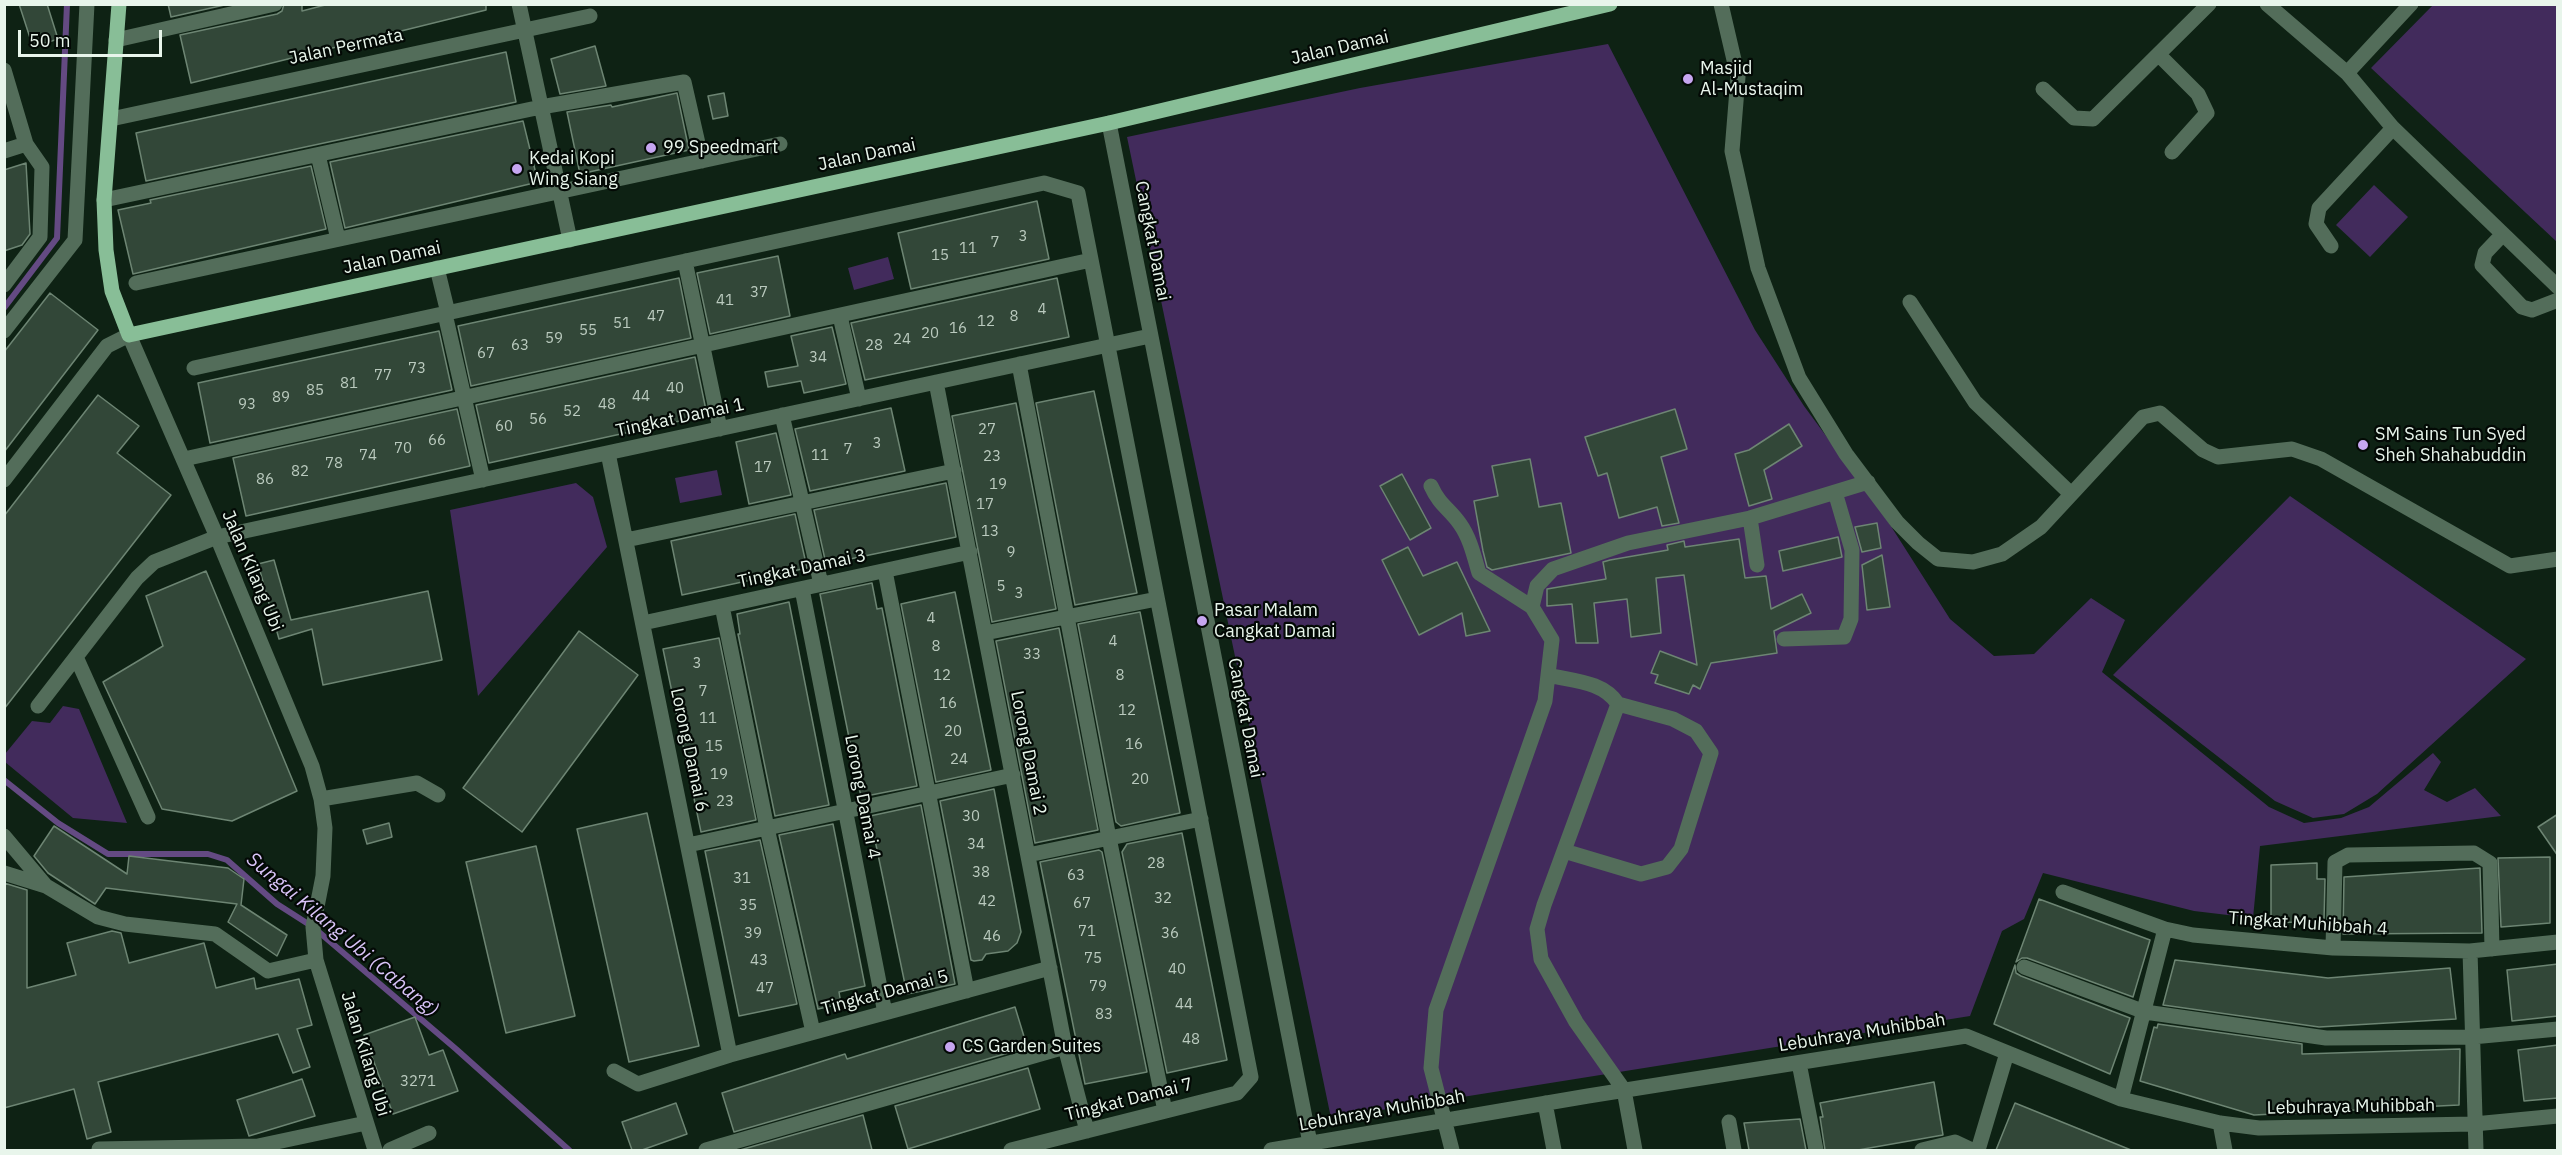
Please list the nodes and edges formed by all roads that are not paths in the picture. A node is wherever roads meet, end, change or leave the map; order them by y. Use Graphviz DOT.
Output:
graph roads {
  1 [pos="87,4"];
  2 [pos="119,4"];
  3 [pos="275,4"];
  4 [pos="519,4"];
  5 [pos="1610,4"];
  6 [pos="1721,4"];
  7 [pos="2209,4"];
  8 [pos="2267,4"];
  9 [pos="2411,4"];
  10 [pos="590,16"];
  11 [pos="524,29"];
  12 [pos="116,40"];
  13 [pos="2159,55"];
  14 [pos="4,70"];
  15 [pos="2347,73"];
  16 [pos="2043,89"];
  17 [pos="541,107"];
  18 [pos="111,119"];
  19 [pos="1109,123"];
  20 [pos="2393,128"];
  21 [pos="26,144"];
  22 [pos="780,144"];
  23 [pos="4,151"];
  24 [pos="2172,152"];
  25 [pos="318,155"];
  26 [pos="702,161"];
  27 [pos="559,192"];
  28 [pos="104,200"];
  29 [pos="2503,234"];
  30 [pos="338,239"];
  31 [pos="570,240"];
  32 [pos="2331,246"];
  33 [pos="1091,260"];
  34 [pos="684,261"];
  35 [pos="437,268"];
  36 [pos="136,283"];
  37 [pos="4,285"];
  38 [pos="2558,287"];
  39 [pos="2558,300"];
  40 [pos="1910,302"];
  41 [pos="447,313"];
  42 [pos="840,316"];
  43 [pos="4,331"];
  44 [pos="129,335"];
  45 [pos="1150,336"];
  46 [pos="1108,345"];
  47 [pos="702,346"];
  48 [pos="1019,364"];
  49 [pos="194,368"];
  50 [pos="936,382"];
  51 [pos="464,399"];
  52 [pos="859,399"];
  53 [pos="782,415"];
  54 [pos="720,429"];
  55 [pos="608,453"];
  56 [pos="184,459"];
  57 [pos="954,471"];
  58 [pos="4,480"];
  59 [pos="483,480"];
  60 [pos="1868,483"];
  61 [pos="1431,486"];
  62 [pos="1835,492"];
  63 [pos="2070,494"];
  64 [pos="802,503"];
  65 [pos="1750,518"];
  66 [pos="217,537"];
  67 [pos="626,540"];
  68 [pos="969,552"];
  69 [pos="2558,559"];
  70 [pos="1756,565"];
  71 [pos="885,570"];
  72 [pos="821,584"];
  73 [pos="802,589"];
  74 [pos="1157,599"];
  75 [pos="722,606"];
  76 [pos="1532,607"];
  77 [pos="1066,617"];
  78 [pos="643,623"];
  79 [pos="985,633"];
  80 [pos="1784,639"];
  81 [pos="76,658"];
  82 [pos="1548,675"];
  83 [pos="1618,704"];
  84 [pos="38,706"];
  85 [pos="1012,775"];
  86 [pos="928,793"];
  87 [pos="438,795"];
  88 [pos="321,800"];
  89 [pos="845,811"];
  90 [pos="148,817"];
  91 [pos="1201,819"];
  92 [pos="767,828"];
  93 [pos="4,837"];
  94 [pos="1109,838"];
  95 [pos="688,845"];
  96 [pos="1564,851"];
  97 [pos="1028,855"];
  98 [pos="4,873"];
  99 [pos="46,886"];
  100 [pos="2063,891"];
  101 [pos="2165,929"];
  102 [pos="2558,942"];
  103 [pos="2333,948"];
  104 [pos="2492,949"];
  105 [pos="2470,951"];
  106 [pos="316,960"];
  107 [pos="2024,967"];
  108 [pos="1050,968"];
  109 [pos="967,991"];
  110 [pos="2145,1012"];
  111 [pos="885,1013"];
  112 [pos="2558,1029"];
  113 [pos="813,1032"];
  114 [pos="2472,1037"];
  115 [pos="1065,1047"];
  116 [pos="2007,1053"];
  117 [pos="730,1055"];
  118 [pos="1799,1063"];
  119 [pos="614,1071"];
  120 [pos="1624,1090"];
  121 [pos="2121,1099"];
  122 [pos="1545,1103"];
  123 [pos="1165,1111"];
  124 [pos="2558,1116"];
  125 [pos="1446,1120"];
  126 [pos="1730,1122"];
  127 [pos="366,1123"];
  128 [pos="2220,1123"];
  129 [pos="2474,1124"];
  130 [pos="1087,1131"];
  131 [pos="429,1133"];
  132 [pos="1310,1143"];
  133 [pos="99,1149"];
  134 [pos="375,1150"];
  135 [pos="390,1150"];
  136 [pos="706,1150"];
  137 [pos="1011,1150"];
  138 [pos="1271,1150"];
  139 [pos="1452,1150"];
  140 [pos="1554,1150"];
  141 [pos="1635,1150"];
  142 [pos="1734,1150"];
  143 [pos="1816,1150"];
  144 [pos="1922,1150"];
  145 [pos="1972,1150"];
  146 [pos="1978,1150"];
  147 [pos="2225,1150"];
  148 [pos="2476,1150"];
  1 -- 43 [label="street"];
  2 -- 12 [label="main road, Jalan Kilang Ubi"];
  3 -- 12 [label="street"];
  4 -- 11 [label="street"];
  5 -- 19 [label="main road, Jalan Damai"];
  6 -- 60 [label="street"];
  7 -- 13 [label="street"];
  8 -- 15 [label="street"];
  9 -- 15 [label="street"];
  10 -- 11 [label="street, Jalan Permata"];
  11 -- 17 [label="street"];
  11 -- 18 [label="street, Jalan Permata"];
  12 -- 18 [label="main road, Jalan Kilang Ubi"];
  13 -- 16 [label="street"];
  13 -- 24 [label="street"];
  14 -- 21 [label="street"];
  15 -- 20 [label="street"];
  17 -- 25 [label="street"];
  17 -- 26 [label="street"];
  17 -- 27 [label="street"];
  18 -- 28 [label="main road, Jalan Kilang Ubi"];
  19 -- 31 [label="main road, Jalan Damai"];
  19 -- 45 [label="street, Cangkat Damai"];
  20 -- 29 [label="street"];
  20 -- 32 [label="street"];
  21 -- 23 [label="street"];
  21 -- 37 [label="street"];
  22 -- 26 [label="street, Jalan Damai"];
  25 -- 28 [label="street"];
  25 -- 30 [label="street"];
  26 -- 27 [label="street, Jalan Damai"];
  27 -- 30 [label="street, Jalan Damai"];
  27 -- 31 [label="street"];
  28 -- 44 [label="main road, Jalan Kilang Ubi"];
  29 -- 38 [label="street"];
  29 -- 39 [label="street"];
  30 -- 36 [label="street, Jalan Damai"];
  31 -- 35 [label="main road, Jalan Damai"];
  33 -- 34 [label="street"];
  33 -- 42 [label="street"];
  33 -- 46 [label="street"];
  34 -- 41 [label="street"];
  34 -- 47 [label="street"];
  35 -- 41 [label="street"];
  35 -- 44 [label="main road, Jalan Damai"];
  40 -- 63 [label="street"];
  41 -- 49 [label="street"];
  41 -- 51 [label="street"];
  42 -- 47 [label="street"];
  42 -- 52 [label="street"];
  44 -- 56 [label="street, Jalan Kilang Ubi"];
  44 -- 58 [label="street"];
  45 -- 46 [label="street, Tingkat Damai 1"];
  45 -- 132 [label="street, Cangkat Damai"];
  46 -- 48 [label="street, Tingkat Damai 1"];
  46 -- 74 [label="street"];
  47 -- 51 [label="street"];
  47 -- 54 [label="street"];
  48 -- 50 [label="street, Tingkat Damai 1"];
  48 -- 77 [label="street"];
  50 -- 52 [label="street, Tingkat Damai 1"];
  50 -- 57 [label="street, Lorong Damai 2"];
  51 -- 56 [label="street"];
  51 -- 59 [label="street"];
  52 -- 53 [label="street, Tingkat Damai 1"];
  53 -- 54 [label="street, Tingkat Damai 1"];
  53 -- 64 [label="street"];
  54 -- 55 [label="street, Tingkat Damai 1"];
  55 -- 59 [label="street, Tingkat Damai 1"];
  55 -- 67 [label="street, Lorong Damai 6"];
  56 -- 66 [label="street, Jalan Kilang Ubi"];
  57 -- 64 [label="street"];
  57 -- 68 [label="street, Lorong Damai 2"];
  59 -- 66 [label="street, Tingkat Damai 1"];
  60 -- 62 [label="street"];
  60 -- 63 [label="street"];
  61 -- 76 [label="street"];
  62 -- 65 [label="street"];
  62 -- 80 [label="street"];
  63 -- 69 [label="street"];
  64 -- 67 [label="street"];
  64 -- 72 [label="street"];
  65 -- 70 [label="street"];
  65 -- 76 [label="street"];
  66 -- 81 [label="street, Tingkat Damai 1"];
  66 -- 88 [label="street, Jalan Kilang Ubi"];
  67 -- 78 [label="street, Lorong Damai 6"];
  68 -- 71 [label="street, Tingkat Damai 3"];
  68 -- 79 [label="street, Lorong Damai 2"];
  71 -- 72 [label="street, Tingkat Damai 3"];
  71 -- 86 [label="street"];
  72 -- 73 [label="street, Tingkat Damai 3"];
  73 -- 75 [label="street, Tingkat Damai 3"];
  73 -- 89 [label="street, Lorong Damai 4"];
  74 -- 77 [label="street"];
  74 -- 91 [label="street"];
  75 -- 78 [label="street, Tingkat Damai 3"];
  75 -- 92 [label="street"];
  76 -- 82 [label="street"];
  77 -- 79 [label="street"];
  77 -- 94 [label="street"];
  78 -- 95 [label="street, Lorong Damai 6"];
  79 -- 85 [label="street, Lorong Damai 2"];
  81 -- 84 [label="street, Tingkat Damai 1"];
  81 -- 90 [label="street"];
  82 -- 83 [label="street"];
  82 -- 125 [label="street"];
  83 -- 96 [label="street"];
  83 -- 96 [label="street"];
  85 -- 86 [label="street"];
  85 -- 97 [label="street, Lorong Damai 2"];
  86 -- 89 [label="street"];
  86 -- 109 [label="street"];
  87 -- 88 [label="street"];
  88 -- 106 [label="street, Jalan Kilang Ubi"];
  89 -- 92 [label="street"];
  89 -- 111 [label="street, Lorong Damai 4"];
  91 -- 94 [label="street"];
  91 -- 123 [label="street, Tingkat Damai 7"];
  92 -- 95 [label="street"];
  92 -- 113 [label="street"];
  93 -- 99 [label="street"];
  94 -- 97 [label="street"];
  94 -- 123 [label="street"];
  95 -- 117 [label="street, Lorong Damai 6"];
  96 -- 120 [label="street"];
  97 -- 108 [label="street, Lorong Damai 2"];
  98 -- 99 [label="street"];
  99 -- 106 [label="street"];
  100 -- 101 [label="street, Tingkat Muhibbah 4"];
  101 -- 103 [label="street, Tingkat Muhibbah 4"];
  101 -- 110 [label="street"];
  102 -- 104 [label="street, Tingkat Muhibbah 4"];
  103 -- 104 [label="street"];
  103 -- 105 [label="street, Tingkat Muhibbah 4"];
  104 -- 105 [label="street, Tingkat Muhibbah 4"];
  105 -- 114 [label="street"];
  106 -- 127 [label="street, Jalan Kilang Ubi"];
  107 -- 110 [label="street"];
  108 -- 109 [label="street, Tingkat Damai 5"];
  108 -- 115 [label="street, Lorong Damai 2"];
  109 -- 111 [label="street, Tingkat Damai 5"];
  110 -- 114 [label="street"];
  110 -- 121 [label="street"];
  111 -- 113 [label="street, Tingkat Damai 5"];
  112 -- 114 [label="street"];
  113 -- 117 [label="street, Tingkat Damai 5"];
  114 -- 129 [label="street"];
  115 -- 130 [label="street, Lorong Damai 2"];
  115 -- 136 [label="street"];
  116 -- 118 [label="street, Lebuhraya Muhibbah"];
  116 -- 121 [label="street, Lebuhraya Muhibbah"];
  116 -- 146 [label="street"];
  117 -- 119 [label="street, Tingkat Damai 5"];
  118 -- 120 [label="street, Lebuhraya Muhibbah"];
  118 -- 143 [label="street"];
  120 -- 122 [label="street, Lebuhraya Muhibbah"];
  120 -- 141 [label="street"];
  121 -- 128 [label="street, Lebuhraya Muhibbah"];
  122 -- 125 [label="street, Lebuhraya Muhibbah"];
  122 -- 140 [label="street"];
  123 -- 130 [label="street, Tingkat Damai 7"];
  124 -- 129 [label="street, Lebuhraya Muhibbah"];
  125 -- 132 [label="street, Lebuhraya Muhibbah"];
  125 -- 139 [label="street"];
  126 -- 142 [label="street"];
  127 -- 133 [label="street"];
  127 -- 134 [label="street, Jalan Kilang Ubi"];
  128 -- 129 [label="street, Lebuhraya Muhibbah"];
  128 -- 147 [label="street"];
  129 -- 148 [label="street"];
  130 -- 137 [label="street, Tingkat Damai 7"];
  131 -- 135 [label="street"];
  132 -- 138 [label="street, Lebuhraya Muhibbah"];
  144 -- 145 [label="street"];
}
